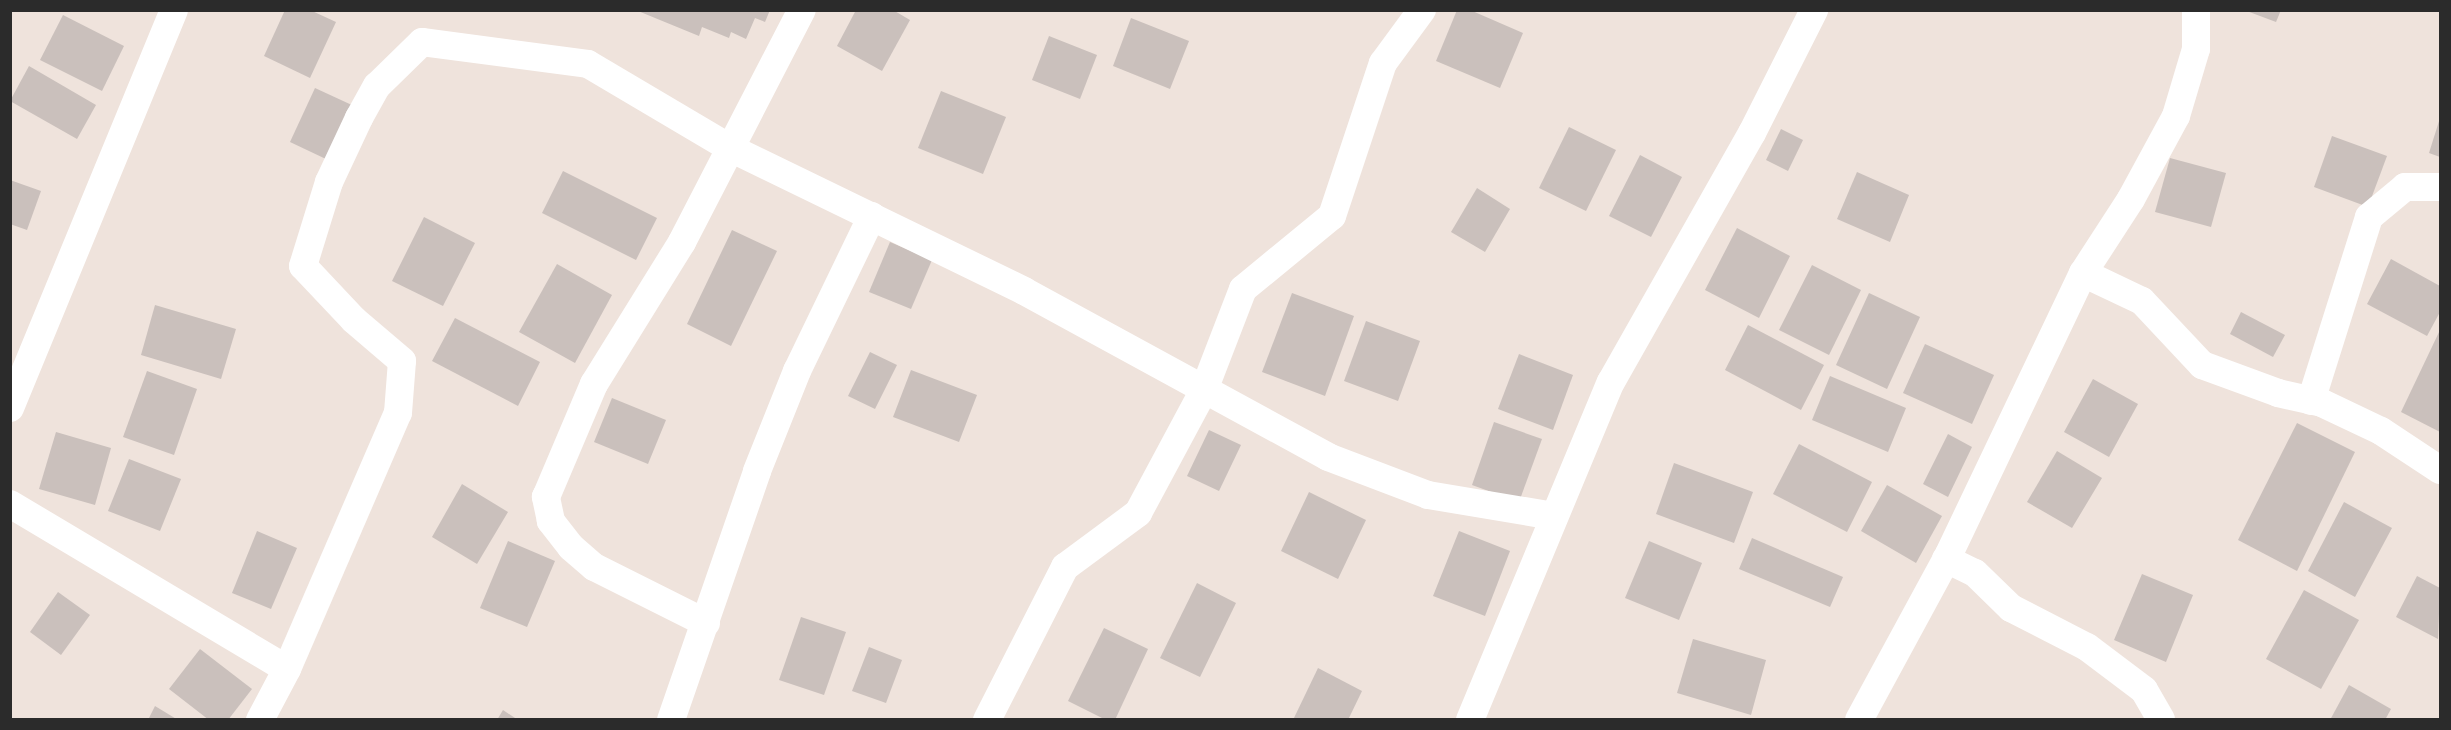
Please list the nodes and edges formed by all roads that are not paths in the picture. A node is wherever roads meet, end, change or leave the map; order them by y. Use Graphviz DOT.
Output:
graph roads {
  1 [pos="174,10"];
  2 [pos="802,10"];
  3 [pos="1422,10"];
  4 [pos="1814,10"];
  5 [pos="2196,10"];
  6 [pos="730,148"];
  7 [pos="2440,187"];
  8 [pos="872,216"];
  9 [pos="2083,273"];
  10 [pos="1204,390"];
  11 [pos="2311,401"];
  12 [pos="10,408"];
  13 [pos="2440,470"];
  14 [pos="10,504"];
  15 [pos="1554,516"];
  16 [pos="1946,559"];
  17 [pos="706,623"];
  18 [pos="287,669"];
  19 [pos="260,720"];
  20 [pos="671,720"];
  21 [pos="987,720"];
  22 [pos="1470,720"];
  23 [pos="1859,720"];
  24 [pos="2161,720"];
  1 -- 12 [label="street"];
  2 -- 6 [label="street"];
  3 -- 10 [label="street"];
  4 -- 15 [label="street"];
  5 -- 9 [label="street"];
  6 -- 8 [label="street"];
  6 -- 17 [label="street"];
  6 -- 18 [label="street"];
  7 -- 11 [label="street"];
  8 -- 10 [label="street"];
  8 -- 17 [label="street"];
  9 -- 11 [label="street"];
  9 -- 16 [label="street"];
  10 -- 15 [label="street"];
  10 -- 21 [label="street"];
  11 -- 13 [label="street"];
  14 -- 18 [label="street"];
  15 -- 22 [label="street"];
  16 -- 23 [label="street"];
  16 -- 24 [label="street"];
  17 -- 20 [label="street"];
  18 -- 19 [label="street"];
}
